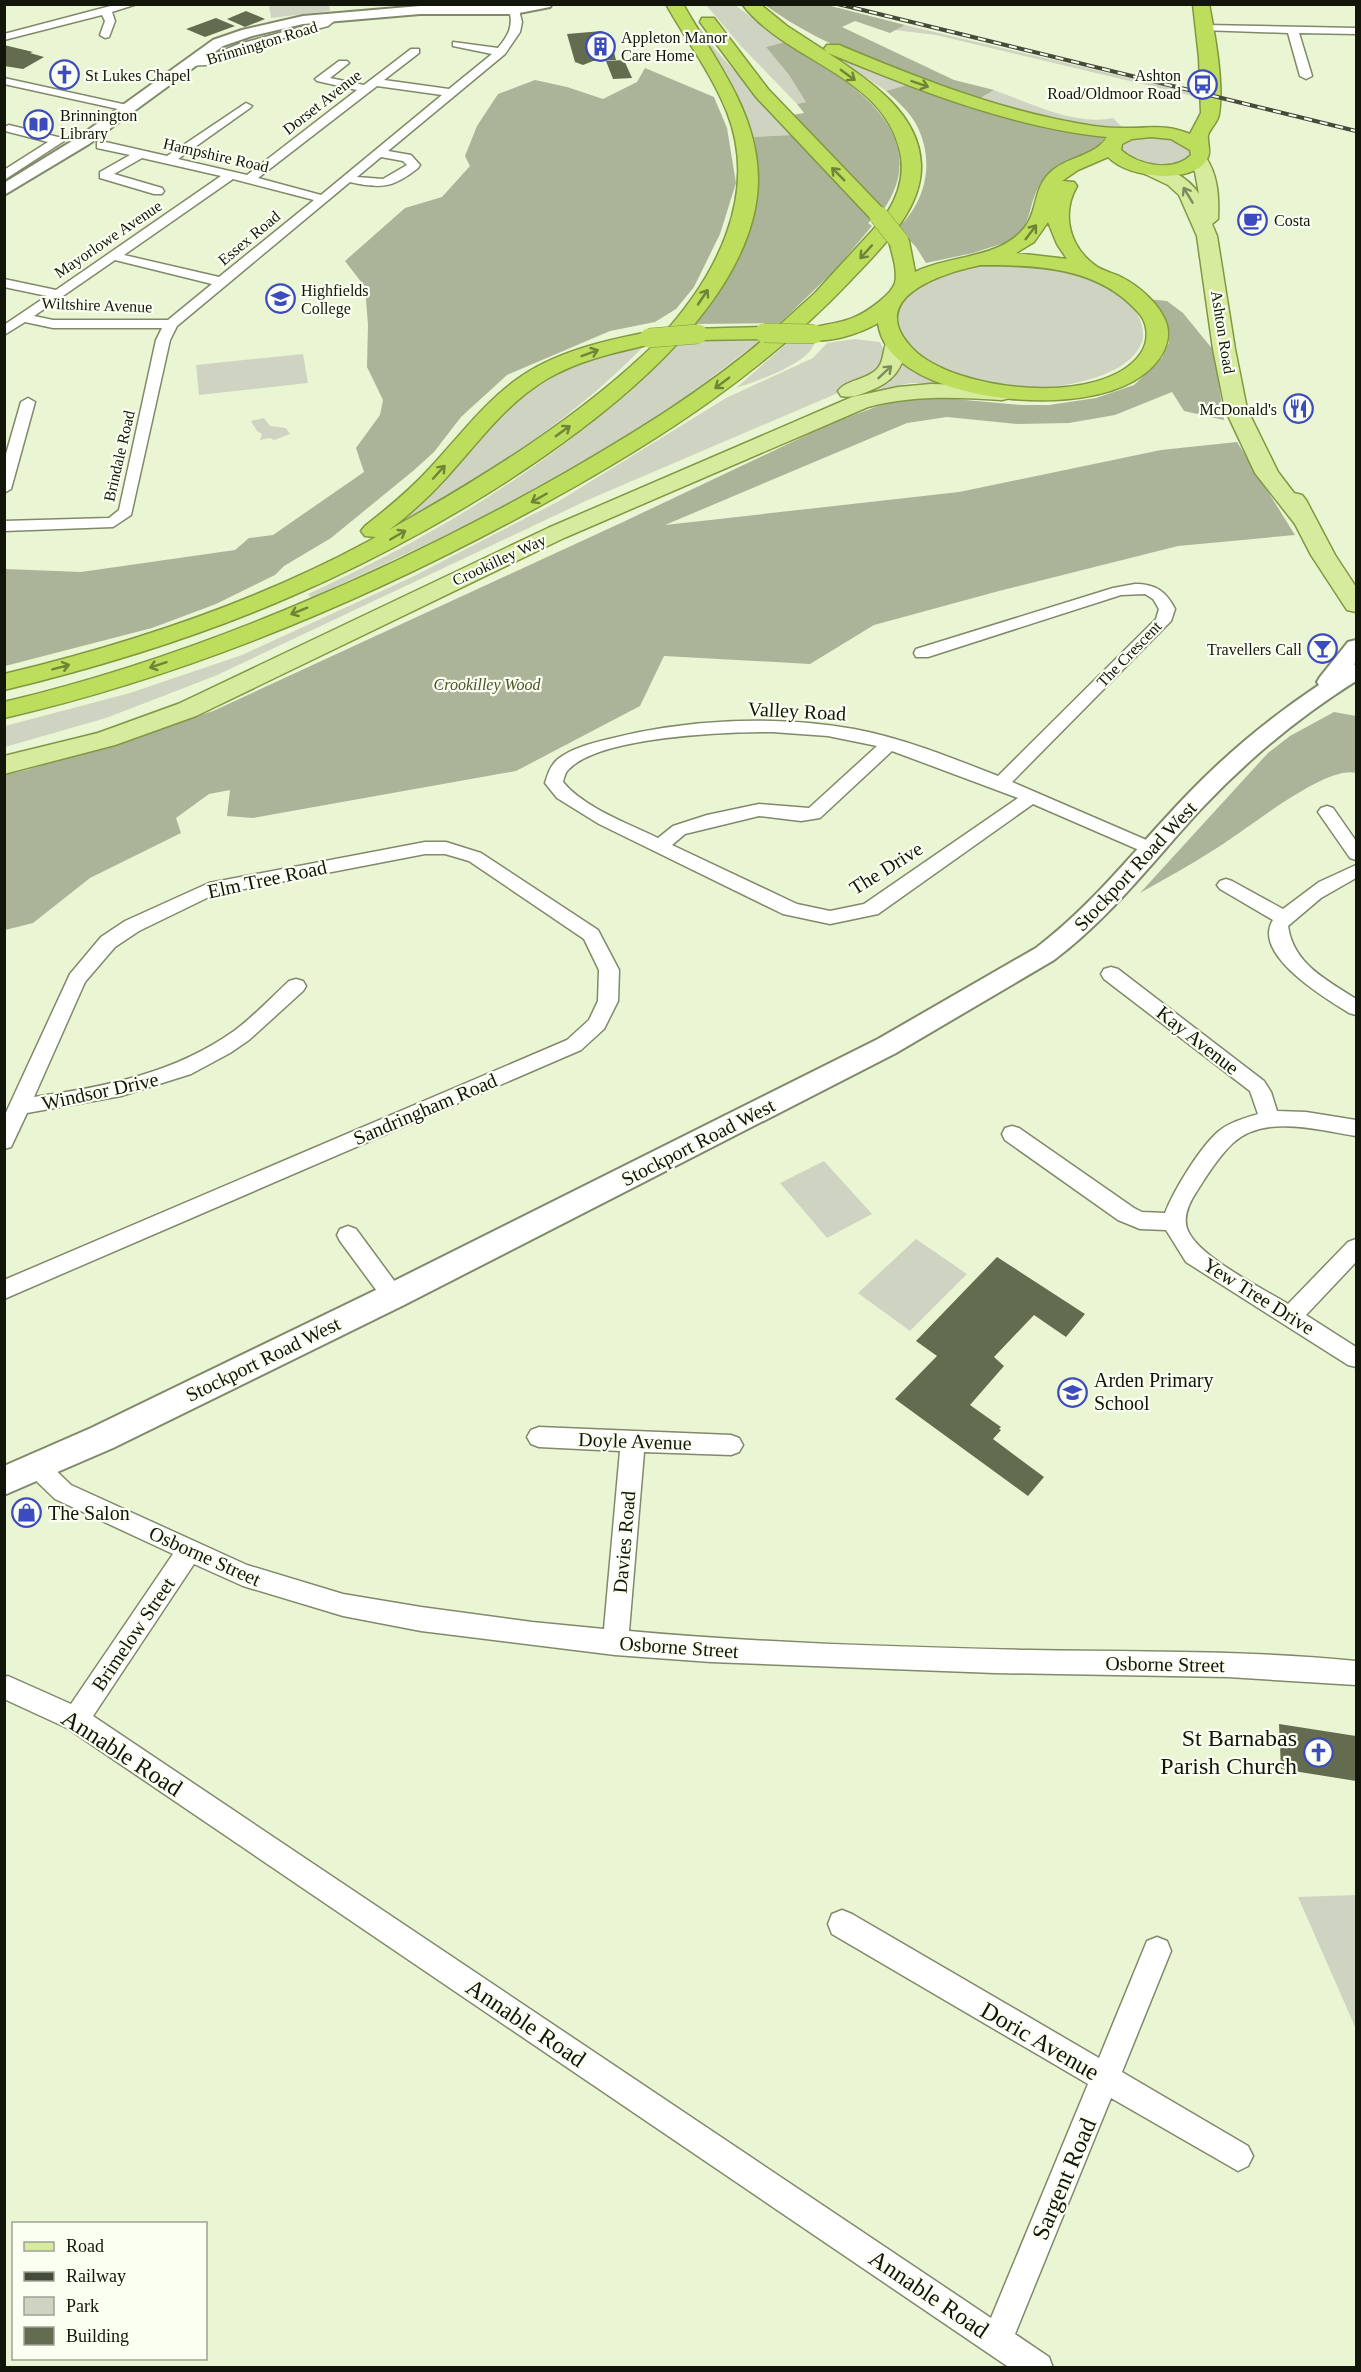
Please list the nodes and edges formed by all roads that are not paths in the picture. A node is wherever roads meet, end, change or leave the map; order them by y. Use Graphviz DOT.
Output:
graph roads {
  1 [pos="132,4"];
  2 [pos="545,4"];
  3 [pos="674,4"];
  4 [pos="752,4"];
  5 [pos="1201,4"];
  6 [pos="420,7"];
  7 [pos="697,7"];
  8 [pos="62,9"];
  9 [pos="106,10"];
  10 [pos="514,10"];
  11 [pos="71,19"];
  12 [pos="1206,28"];
  13 [pos="1293,30"];
  14 [pos="1356,31"];
  15 [pos="105,35"];
  16 [pos="4,38"];
  17 [pos="457,44"];
  18 [pos="415,51"];
  19 [pos="501,52"];
  20 [pos="343,63"];
  21 [pos="1306,76"];
  22 [pos="4,81"];
  23 [pos="370,86"];
  24 [pos="451,93"];
  25 [pos="1208,105"];
  26 [pos="246,106"];
  27 [pos="128,108"];
  28 [pos="9,129"];
  29 [pos="1151,131"];
  30 [pos="1119,139"];
  31 [pos="100,145"];
  32 [pos="378,153"];
  33 [pos="140,154"];
  34 [pos="1198,154"];
  35 [pos="168,161"];
  36 [pos="1144,168"];
  37 [pos="4,176"];
  38 [pos="231,176"];
  39 [pos="348,178"];
  40 [pos="249,179"];
  41 [pos="143,186"];
  42 [pos="4,190"];
  43 [pos="158,191"];
  44 [pos="128,197"];
  45 [pos="323,199"];
  46 [pos="1207,236"];
  47 [pos="112,256"];
  48 [pos="981,259"];
  49 [pos="1092,273"];
  50 [pos="222,282"];
  51 [pos="4,283"];
  52 [pos="905,286"];
  53 [pos="58,294"];
  54 [pos="890,303"];
  55 [pos="22,318"];
  56 [pos="171,324"];
  57 [pos="4,330"];
  58 [pos="896,344"];
  59 [pos="1002,393"];
  60 [pos="28,402"];
  61 [pos="9,456"];
  62 [pos="4,489"];
  63 [pos="4,526"];
  64 [pos="1323,555"];
  65 [pos="1353,582"];
  66 [pos="1356,605"];
  67 [pos="236,609"];
  68 [pos="1356,647"];
  69 [pos="922,652"];
  70 [pos="1356,671"];
  71 [pos="1356,679"];
  72 [pos="4,682"];
  73 [pos="1317,695"];
  74 [pos="4,710"];
  75 [pos="889,744"];
  76 [pos="4,752"];
  77 [pos="4,765"];
  78 [pos="558,770"];
  79 [pos="1001,783"];
  80 [pos="1031,797"];
  81 [pos="1327,812"];
  82 [pos="660,845"];
  83 [pos="446,848"];
  84 [pos="1152,849"];
  85 [pos="1356,854"];
  86 [pos="1356,871"];
  87 [pos="1226,885"];
  88 [pos="1284,918"];
  89 [pos="1111,974"];
  90 [pos="296,986"];
  91 [pos="1356,1008"];
  92 [pos="19,1106"];
  93 [pos="1269,1118"];
  94 [pos="1356,1128"];
  95 [pos="1012,1134"];
  96 [pos="4,1141"];
  97 [pos="1175,1222"];
  98 [pos="348,1235"];
  99 [pos="1356,1248"];
  100 [pos="4,1290"];
  101 [pos="393,1296"];
  102 [pos="1291,1316"];
  103 [pos="1356,1358"];
  104 [pos="539,1437"];
  105 [pos="633,1441"];
  106 [pos="731,1445"];
  107 [pos="38,1467"];
  108 [pos="4,1481"];
  109 [pos="190,1549"];
  110 [pos="615,1643"];
  111 [pos="1356,1674"];
  112 [pos="8,1688"];
  113 [pos="76,1719"];
  114 [pos="842,1924"];
  115 [pos="1157,1951"];
  116 [pos="1106,2079"];
  117 [pos="1238,2156"];
  118 [pos="997,2340"];
  119 [pos="1038,2367"];
  1 -- 9 [label="street"];
  2 -- 10 [label="main road, Brinnington Road"];
  67 -- 3 [label="highway, one-way"];
  4 -- 30 [label="highway, one-way"];
  4 -- 74 [label="highway, one-way"];
  5 -- 12 [label="highway"];
  6 -- 10 [label="main road, Brinnington Road"];
  6 -- 27 [label="main road, Brinnington Road"];
  52 -- 7 [label="highway, one-way, bridge"];
  8 -- 11 [label="street"];
  9 -- 11 [label="street"];
  9 -- 15 [label="street"];
  10 -- 19 [label="street, Essex Road"];
  11 -- 16 [label="street"];
  12 -- 13 [label="street"];
  12 -- 25 [label="highway"];
  13 -- 14 [label="street"];
  13 -- 21 [label="street"];
  17 -- 19 [label="street"];
  18 -- 23 [label="street, Dorset Avenue"];
  19 -- 24 [label="street, Essex Road"];
  20 -- 23 [label="street"];
  22 -- 27 [label="street"];
  23 -- 24 [label="street"];
  23 -- 40 [label="street, Dorset Avenue"];
  24 -- 32 [label="street, Essex Road"];
  25 -- 29 [label="highway"];
  25 -- 34 [label="highway"];
  26 -- 35 [label="street"];
  27 -- 42 [label="main road, Brinnington Road"];
  28 -- 37 [label="street"];
  29 -- 30 [label="highway"];
  29 -- 34 [label="highway"];
  30 -- 36 [label="highway"];
  48 -- 30 [label="highway, one-way"];
  31 -- 33 [label="street, Hampshire Road"];
  32 -- 39 [label="street, Essex Road"];
  32 -- 39 [label="street"];
  33 -- 35 [label="street, Hampshire Road"];
  33 -- 41 [label="street"];
  34 -- 36 [label="highway"];
  34 -- 46 [label="main road, Ashton Road"];
  35 -- 38 [label="street, Hampshire Road"];
  46 -- 36 [label="main road, Ashton Road, one-way"];
  36 -- 49 [label="highway"];
  38 -- 40 [label="street, Hampshire Road"];
  38 -- 47 [label="street, Mayorlowe Avenue"];
  39 -- 45 [label="street, Essex Road"];
  40 -- 45 [label="street, Hampshire Road"];
  41 -- 43 [label="street"];
  41 -- 44 [label="street"];
  45 -- 50 [label="street, Essex Road"];
  46 -- 64 [label="main road, Ashton Road"];
  47 -- 50 [label="street"];
  47 -- 53 [label="street, Mayorlowe Avenue"];
  48 -- 49 [label="highway"];
  48 -- 52 [label="highway"];
  49 -- 59 [label="highway"];
  50 -- 56 [label="street, Essex Road"];
  51 -- 53 [label="street"];
  52 -- 54 [label="highway"];
  53 -- 55 [label="street, Mayorlowe Avenue"];
  54 -- 58 [label="highway"];
  67 -- 54 [label="highway, one-way, bridge"];
  55 -- 56 [label="street, Wiltshire Avenue"];
  55 -- 57 [label="street, Mayorlowe Avenue"];
  56 -- 63 [label="street, Brindale Road"];
  58 -- 59 [label="highway"];
  76 -- 58 [label="main road, Crookilley Way, one-way"];
  59 -- 77 [label="main road, Crookilley Way"];
  60 -- 61 [label="street"];
  61 -- 62 [label="street"];
  64 -- 65 [label="main road, Ashton Road"];
  64 -- 66 [label="main road, Ashton Road"];
  72 -- 67 [label="highway, one-way"];
  68 -- 73 [label="main road, Stockport Road West"];
  69 -- 79 [label="street, The Crescent"];
  70 -- 73 [label="main road, Stockport Road West"];
  71 -- 73 [label="main road, Stockport Road West"];
  73 -- 84 [label="main road, Stockport Road West"];
  75 -- 78 [label="street, Valley Road"];
  75 -- 79 [label="street, Valley Road"];
  75 -- 82 [label="street"];
  78 -- 82 [label="street, The Drive"];
  79 -- 80 [label="street, Valley Road"];
  80 -- 82 [label="street, The Drive"];
  80 -- 84 [label="street"];
  81 -- 85 [label="street"];
  83 -- 92 [label="street, Elm Tree Road"];
  83 -- 100 [label="street, Sandringham Road"];
  84 -- 101 [label="main road, Stockport Road West"];
  86 -- 88 [label="street"];
  87 -- 88 [label="street"];
  88 -- 91 [label="street"];
  89 -- 93 [label="street, Kay Avenue"];
  90 -- 92 [label="street, Windsor Drive"];
  92 -- 96 [label="street, Elm Tree Road"];
  93 -- 94 [label="street"];
  93 -- 97 [label="street"];
  95 -- 97 [label="street"];
  97 -- 102 [label="street, Yew Tree Drive"];
  98 -- 101 [label="street"];
  99 -- 102 [label="street"];
  101 -- 107 [label="main road, Stockport Road West"];
  102 -- 103 [label="street, Yew Tree Drive"];
  104 -- 105 [label="street, Doyle Avenue"];
  105 -- 106 [label="street, Doyle Avenue"];
  105 -- 110 [label="street, Davies Road"];
  107 -- 108 [label="main road, Stockport Road West"];
  107 -- 109 [label="street, Osborne Street"];
  109 -- 110 [label="street, Osborne Street"];
  109 -- 113 [label="street, Brimelow Street"];
  110 -- 111 [label="street, Osborne Street"];
  112 -- 113 [label="street, Annable Road"];
  113 -- 118 [label="street, Annable Road"];
  114 -- 116 [label="street, Doric Avenue"];
  115 -- 116 [label="street, Sargent Road"];
  116 -- 117 [label="street, Doric Avenue"];
  116 -- 118 [label="street, Sargent Road"];
  118 -- 119 [label="street, Annable Road"];
}
